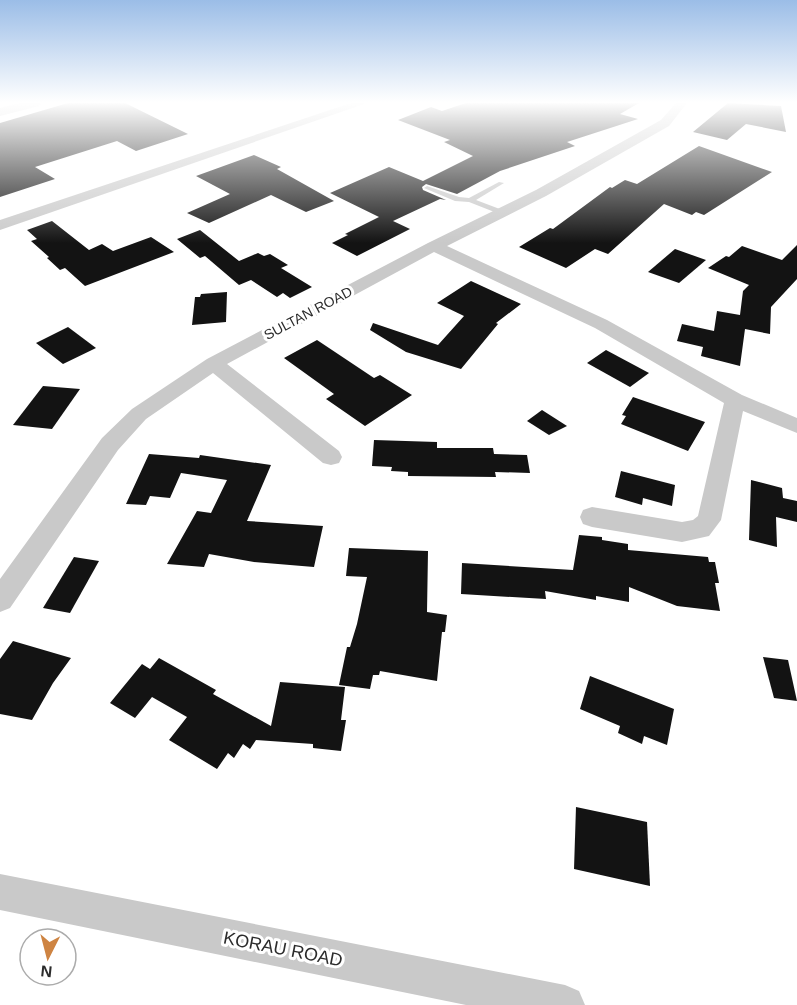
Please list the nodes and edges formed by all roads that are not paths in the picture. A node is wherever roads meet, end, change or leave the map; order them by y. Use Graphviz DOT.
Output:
graph roads {
  1 [pos="221,150"];
  2 [pos="616,150"];
  3 [pos="501,183"];
  4 [pos="427,188"];
  5 [pos="470,201"];
  6 [pos="502,213"];
  7 [pos="0,225"];
  8 [pos="434,246"];
  9 [pos="214,363"];
  10 [pos="735,400"];
  11 [pos="797,426"];
  12 [pos="331,457"];
  13 [pos="592,517"];
  14 [pos="0,600"];
  15 [pos="0,892"];
  16 [pos="565,1005"];
  1 -- 7 [label="street"];
  2 -- 6 [label="street, SULTAN ROAD"];
  3 -- 5 [label="lane"];
  4 -- 5 [label="lane"];
  5 -- 6 [label="lane"];
  6 -- 8 [label="street, SULTAN ROAD"];
  8 -- 9 [label="street, SULTAN ROAD"];
  8 -- 10 [label="street"];
  9 -- 12 [label="street"];
  9 -- 14 [label="street, SULTAN ROAD"];
  10 -- 11 [label="street"];
  10 -- 13 [label="street"];
  15 -- 16 [label="street, KORAU ROAD"];
}
